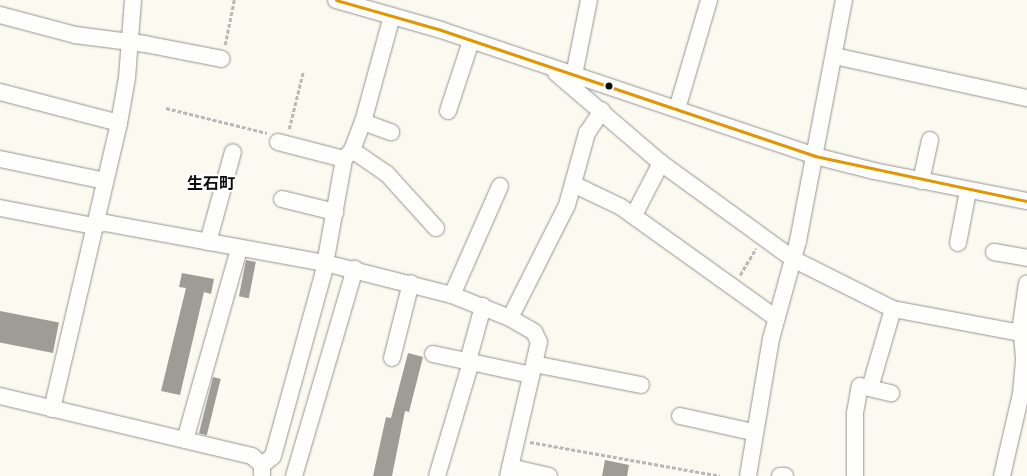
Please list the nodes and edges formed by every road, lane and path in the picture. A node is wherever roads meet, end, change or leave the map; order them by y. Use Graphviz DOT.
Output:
graph roads {
  1 [pos="133,0"];
  2 [pos="234,0"];
  3 [pos="336,0"];
  4 [pos="589,0"];
  5 [pos="709,0"];
  6 [pos="844,0"];
  7 [pos="366,4"];
  8 [pos="0,15"];
  9 [pos="392,16"];
  10 [pos="471,41"];
  11 [pos="128,42"];
  12 [pos="834,56"];
  13 [pos="222,59"];
  14 [pos="550,68"];
  15 [pos="303,72"];
  16 [pos="574,75"];
  17 [pos="0,92"];
  18 [pos="1027,98"];
  19 [pos="166,108"];
  20 [pos="677,109"];
  21 [pos="448,111"];
  22 [pos="602,111"];
  23 [pos="363,122"];
  24 [pos="118,123"];
  25 [pos="391,132"];
  26 [pos="930,140"];
  27 [pos="282,143"];
  28 [pos="233,152"];
  29 [pos="348,155"];
  30 [pos="815,156"];
  31 [pos="0,159"];
  32 [pos="661,163"];
  33 [pos="106,181"];
  34 [pos="921,181"];
  35 [pos="573,184"];
  36 [pos="500,186"];
  37 [pos="968,191"];
  38 [pos="282,199"];
  39 [pos="1027,201"];
  40 [pos="0,208"];
  41 [pos="335,212"];
  42 [pos="634,215"];
  43 [pos="96,224"];
  44 [pos="436,228"];
  45 [pos="763,237"];
  46 [pos="208,242"];
  47 [pos="958,243"];
  48 [pos="239,249"];
  49 [pos="994,252"];
  50 [pos="1027,258"];
  51 [pos="794,259"];
  52 [pos="325,263"];
  53 [pos="355,269"];
  54 [pos="411,283"];
  55 [pos="1027,283"];
  56 [pos="733,288"];
  57 [pos="452,295"];
  58 [pos="483,306"];
  59 [pos="893,309"];
  60 [pos="510,318"];
  61 [pos="776,318"];
  62 [pos="1024,334"];
  63 [pos="433,354"];
  64 [pos="392,358"];
  65 [pos="470,362"];
  66 [pos="532,369"];
  67 [pos="641,385"];
  68 [pos="870,388"];
  69 [pos="890,393"];
  70 [pos="1024,394"];
  71 [pos="0,396"];
  72 [pos="52,409"];
  73 [pos="680,416"];
  74 [pos="1021,428"];
  75 [pos="753,432"];
  76 [pos="185,440"];
  77 [pos="516,440"];
  78 [pos="262,471"];
  79 [pos="509,471"];
  80 [pos="294,476"];
  81 [pos="437,476"];
  82 [pos="548,476"];
  83 [pos="720,476"];
  84 [pos="748,476"];
  85 [pos="780,476"];
  86 [pos="785,476"];
  87 [pos="855,476"];
  88 [pos="1002,476"];
  1 -- 11 [label="street"];
  2 -- 13 [label="path"];
  3 -- 7 [label="street"];
  4 -- 16 [label="street"];
  5 -- 20 [label="street"];
  6 -- 12 [label="street"];
  7 -- 9 [label="street"];
  8 -- 11 [label="street"];
  9 -- 10 [label="street"];
  9 -- 23 [label="street"];
  10 -- 14 [label="street"];
  10 -- 21 [label="street"];
  11 -- 13 [label="street"];
  11 -- 24 [label="street"];
  12 -- 18 [label="street"];
  12 -- 30 [label="street"];
  14 -- 16 [label="street"];
  14 -- 22 [label="street"];
  15 -- 27 [label="path"];
  16 -- 20 [label="street"];
  17 -- 24 [label="street"];
  19 -- 27 [label="path"];
  20 -- 30 [label="street"];
  22 -- 32 [label="street"];
  22 -- 35 [label="street"];
  23 -- 25 [label="street"];
  23 -- 29 [label="street"];
  24 -- 33 [label="street"];
  26 -- 34 [label="street"];
  27 -- 29 [label="street"];
  28 -- 46 [label="street"];
  29 -- 41 [label="street"];
  29 -- 44 [label="street"];
  30 -- 34 [label="street"];
  30 -- 51 [label="street"];
  31 -- 33 [label="street"];
  32 -- 42 [label="street"];
  32 -- 45 [label="street"];
  33 -- 43 [label="street"];
  34 -- 37 [label="street"];
  35 -- 42 [label="street"];
  35 -- 60 [label="street"];
  36 -- 57 [label="street"];
  37 -- 39 [label="street"];
  37 -- 47 [label="street"];
  38 -- 41 [label="street"];
  40 -- 43 [label="street"];
  41 -- 52 [label="street"];
  42 -- 56 [label="street"];
  43 -- 46 [label="street"];
  43 -- 72 [label="street"];
  45 -- 51 [label="street"];
  45 -- 56 [label="path"];
  46 -- 48 [label="street"];
  48 -- 52 [label="street"];
  48 -- 76 [label="street"];
  49 -- 50 [label="street"];
  51 -- 59 [label="street"];
  51 -- 61 [label="street"];
  52 -- 53 [label="street"];
  52 -- 78 [label="street"];
  53 -- 54 [label="street"];
  53 -- 80 [label="street"];
  54 -- 57 [label="street"];
  54 -- 64 [label="street"];
  55 -- 62 [label="street"];
  56 -- 61 [label="street"];
  57 -- 58 [label="street"];
  58 -- 60 [label="street"];
  58 -- 65 [label="street"];
  59 -- 62 [label="street"];
  59 -- 68 [label="street"];
  60 -- 66 [label="street"];
  61 -- 75 [label="street"];
  62 -- 70 [label="street"];
  63 -- 65 [label="street"];
  65 -- 66 [label="street"];
  65 -- 81 [label="street"];
  66 -- 67 [label="street"];
  66 -- 77 [label="street"];
  68 -- 69 [label="street"];
  68 -- 87 [label="street"];
  70 -- 74 [label="street"];
  71 -- 72 [label="street"];
  72 -- 76 [label="street"];
  73 -- 75 [label="street"];
  74 -- 88 [label="street"];
  75 -- 84 [label="street"];
  76 -- 78 [label="street"];
  77 -- 79 [label="street"];
  77 -- 83 [label="path"];
  79 -- 82 [label="street"];
  85 -- 86 [label="street"];
}
